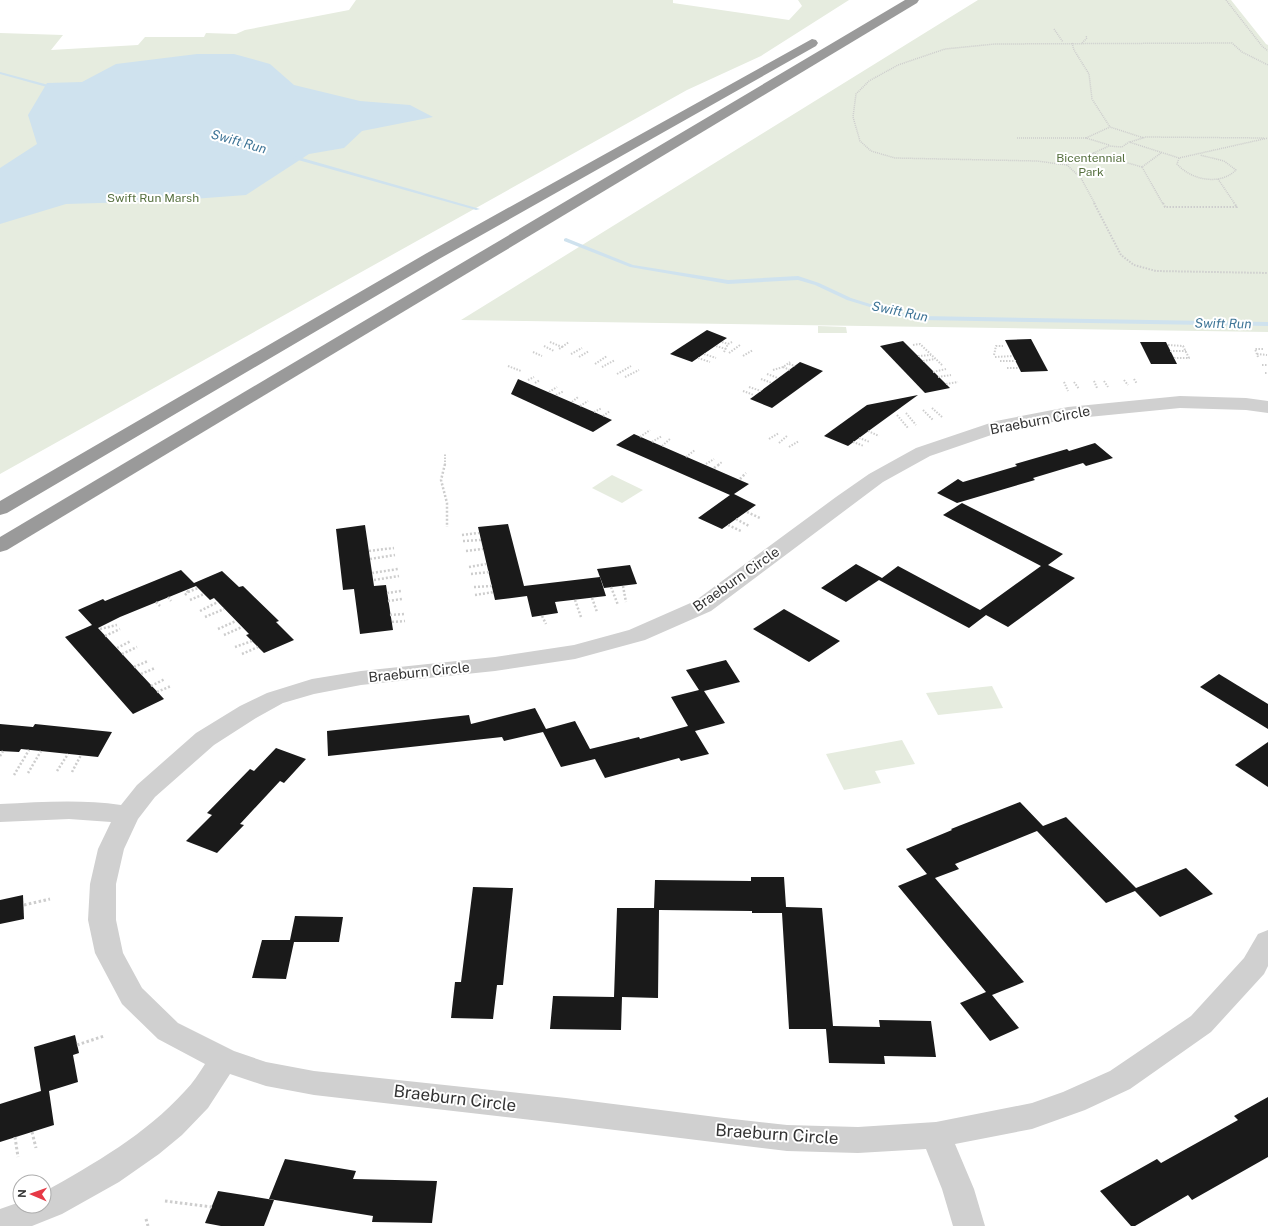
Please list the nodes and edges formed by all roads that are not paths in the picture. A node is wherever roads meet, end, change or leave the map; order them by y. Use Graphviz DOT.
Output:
graph roads {
  1 [pos="885,0"];
  2 [pos="913,0"];
  3 [pos="1268,407"];
  4 [pos="0,509"];
  5 [pos="0,546"];
  6 [pos="0,813"];
  7 [pos="127,815"];
  8 [pos="1268,941"];
  9 [pos="224,1060"];
  10 [pos="936,1135"];
  11 [pos="0,1224"];
  12 [pos="968,1226"];
  1 -- 4 [label="highway"];
  2 -- 5 [label="highway"];
  3 -- 7 [label="street, Braeburn Circle"];
  6 -- 7 [label="street"];
  7 -- 9 [label="street, Braeburn Circle"];
  8 -- 10 [label="street, Braeburn Circle"];
  9 -- 10 [label="street, Braeburn Circle"];
  9 -- 11 [label="street"];
  10 -- 12 [label="street"];
}
